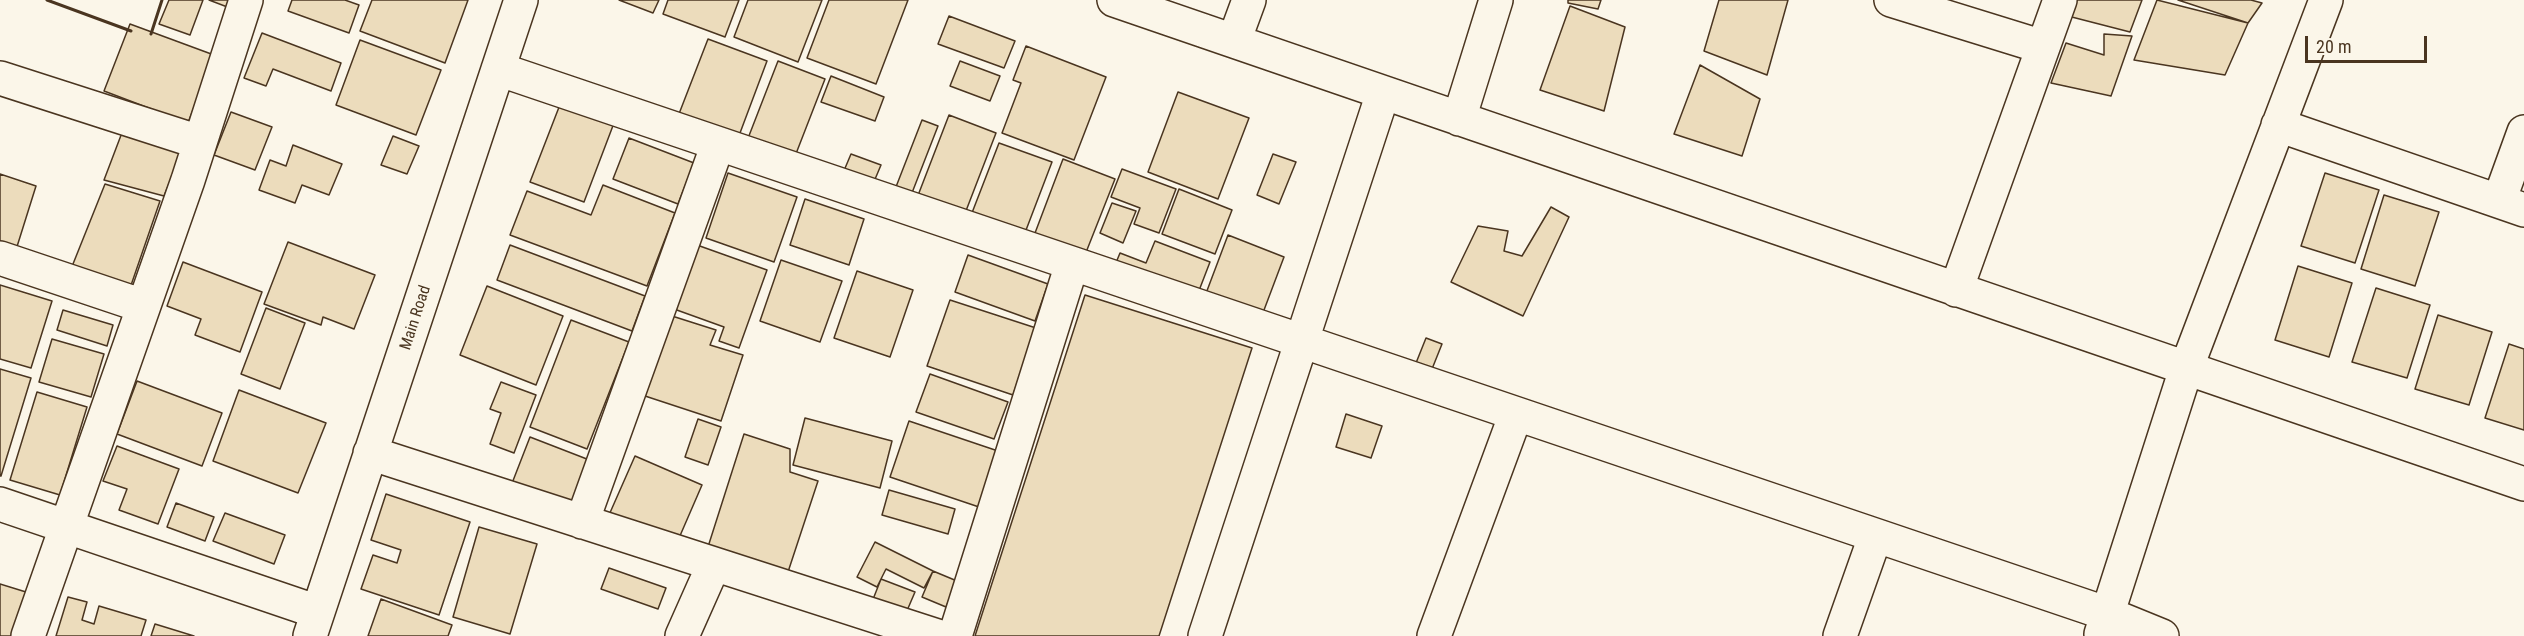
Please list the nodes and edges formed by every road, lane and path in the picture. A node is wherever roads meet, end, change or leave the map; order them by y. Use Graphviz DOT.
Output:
graph roads {
  1 [pos="246,0"];
  2 [pos="521,0"];
  3 [pos="1114,0"];
  4 [pos="1250,0"];
  5 [pos="1496,0"];
  6 [pos="1891,0"];
  7 [pos="2060,0"];
  8 [pos="2326,0"];
  9 [pos="1234,41"];
  10 [pos="2043,47"];
  11 [pos="498,69"];
  12 [pos="0,78"];
  13 [pos="1383,93"];
  14 [pos="1459,119"];
  15 [pos="2278,125"];
  16 [pos="2524,132"];
  17 [pos="199,142"];
  18 [pos="718,144"];
  19 [pos="2511,205"];
  20 [pos="0,258"];
  21 [pos="1072,264"];
  22 [pos="1956,290"];
  23 [pos="143,306"];
  24 [pos="1302,341"];
  25 [pos="2186,369"];
  26 [pos="1516,414"];
  27 [pos="370,453"];
  28 [pos="2524,484"];
  29 [pos="0,504"];
  30 [pos="582,522"];
  31 [pos="66,525"];
  32 [pos="1875,537"];
  33 [pos="714,564"];
  34 [pos="314,624"];
  35 [pos="2104,625"];
  36 [pos="28,636"];
  37 [pos="682,636"];
  38 [pos="937,636"];
  39 [pos="955,636"];
  40 [pos="1205,636"];
  41 [pos="1434,636"];
  42 [pos="1840,636"];
  43 [pos="2162,636"];
  1 -- 17 [label="street"];
  2 -- 11 [label="street, Main Road"];
  3 -- 9 [label="street"];
  4 -- 9 [label="street"];
  5 -- 14 [label="street"];
  6 -- 10 [label="street"];
  7 -- 10 [label="street"];
  8 -- 15 [label="street"];
  9 -- 13 [label="street"];
  10 -- 22 [label="street"];
  11 -- 18 [label="street"];
  11 -- 27 [label="street, Main Road"];
  12 -- 17 [label="street"];
  13 -- 14 [label="street"];
  13 -- 24 [label="street"];
  14 -- 22 [label="street"];
  15 -- 19 [label="street"];
  15 -- 25 [label="street"];
  16 -- 19 [label="street"];
  17 -- 23 [label="street"];
  18 -- 21 [label="street"];
  18 -- 30 [label="street"];
  20 -- 23 [label="street"];
  21 -- 24 [label="street"];
  21 -- 39 [label="street"];
  22 -- 25 [label="street"];
  23 -- 31 [label="street"];
  24 -- 26 [label="street"];
  24 -- 40 [label="street"];
  25 -- 28 [label="street"];
  25 -- 35 [label="street"];
  26 -- 32 [label="street"];
  26 -- 41 [label="street"];
  27 -- 30 [label="street"];
  27 -- 34 [label="street, Main Road"];
  29 -- 31 [label="street"];
  30 -- 33 [label="street"];
  31 -- 34 [label="street"];
  31 -- 36 [label="street"];
  32 -- 35 [label="street"];
  32 -- 42 [label="street"];
  33 -- 37 [label="street"];
  33 -- 38 [label="street"];
  35 -- 43 [label="street"];
}
